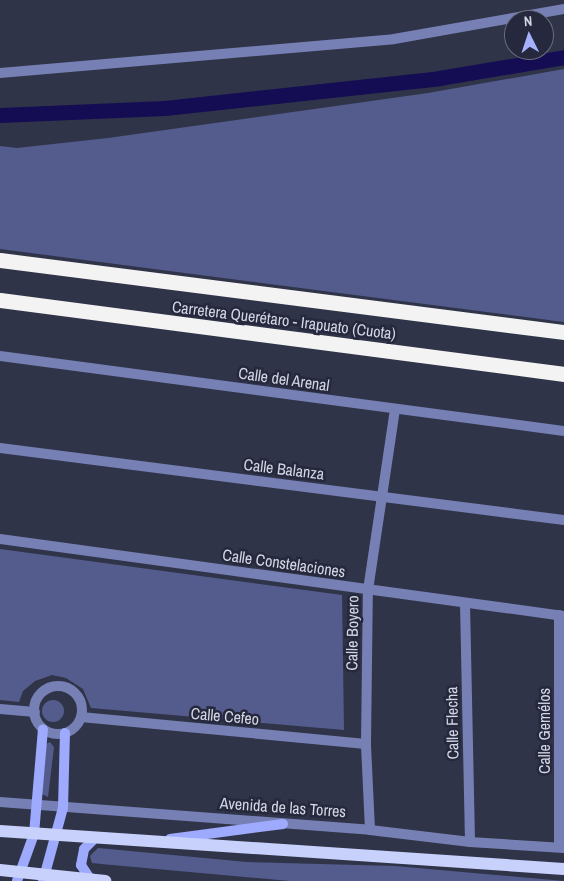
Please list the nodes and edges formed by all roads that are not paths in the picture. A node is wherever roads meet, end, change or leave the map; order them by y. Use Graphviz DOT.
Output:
graph roads {
  1 [pos="564,9"];
  2 [pos="0,74"];
  3 [pos="0,260"];
  4 [pos="0,300"];
  5 [pos="564,332"];
  6 [pos="0,356"];
  7 [pos="564,374"];
  8 [pos="395,410"];
  9 [pos="564,431"];
  10 [pos="0,448"];
  11 [pos="381,496"];
  12 [pos="564,520"];
  13 [pos="0,539"];
  14 [pos="368,590"];
  15 [pos="465,603"];
  16 [pos="561,615"];
  17 [pos="0,709"];
  18 [pos="35,712"];
  19 [pos="81,717"];
  20 [pos="43,729"];
  21 [pos="66,733"];
  22 [pos="366,744"];
  23 [pos="0,802"];
  24 [pos="38,805"];
  25 [pos="63,808"];
  26 [pos="283,824"];
  27 [pos="370,830"];
  28 [pos="0,831"];
  29 [pos="34,834"];
  30 [pos="57,835"];
  31 [pos="95,838"];
  32 [pos="145,842"];
  33 [pos="470,842"];
  34 [pos="562,848"];
  35 [pos="564,869"];
  36 [pos="0,870"];
  37 [pos="19,876"];
  38 [pos="44,878"];
  39 [pos="91,880"];
  40 [pos="106,881"];
  1 -- 2 [label="street"];
  3 -- 5 [label="highway, Carretera Querétaro - Irapuato (Cuota)"];
  4 -- 7 [label="highway, Carretera Querétaro - Irapuato (Cuota)"];
  6 -- 8 [label="street, Calle del Arenal"];
  8 -- 9 [label="street, Calle del Arenal"];
  8 -- 11 [label="street, Calle Boyero"];
  10 -- 11 [label="street, Calle Balanza"];
  11 -- 12 [label="street, Calle Balanza"];
  11 -- 14 [label="street, Calle Boyero"];
  13 -- 14 [label="street, Calle Constelaciones"];
  14 -- 15 [label="street, Calle Constelaciones"];
  14 -- 22 [label="street, Calle Boyero"];
  15 -- 16 [label="street, Calle Constelaciones"];
  15 -- 33 [label="street, Calle Flecha"];
  16 -- 34 [label="street, Calle Gemélos"];
  17 -- 18 [label="street"];
  18 -- 19 [label="street"];
  18 -- 20 [label="street"];
  19 -- 21 [label="street"];
  19 -- 22 [label="street, Calle Cefeo"];
  20 -- 21 [label="street"];
  20 -- 24 [label="main road"];
  21 -- 25 [label="main road"];
  22 -- 27 [label="street, Calle Boyero"];
  23 -- 24 [label="street, Avenida de las Torres"];
  24 -- 25 [label="street, Avenida de las Torres"];
  24 -- 29 [label="main road"];
  25 -- 26 [label="street, Avenida de las Torres"];
  25 -- 30 [label="main road"];
  26 -- 27 [label="street, Avenida de las Torres"];
  26 -- 32 [label="main road"];
  27 -- 33 [label="street, Avenida de las Torres"];
  28 -- 29 [label="main road"];
  29 -- 30 [label="main road"];
  29 -- 37 [label="main road"];
  30 -- 31 [label="main road"];
  30 -- 38 [label="main road"];
  31 -- 32 [label="main road"];
  31 -- 39 [label="main road"];
  32 -- 35 [label="main road"];
  33 -- 34 [label="street, Avenida de las Torres"];
  36 -- 37 [label="main road"];
  37 -- 38 [label="main road"];
  38 -- 39 [label="main road"];
  39 -- 40 [label="main road"];
}
